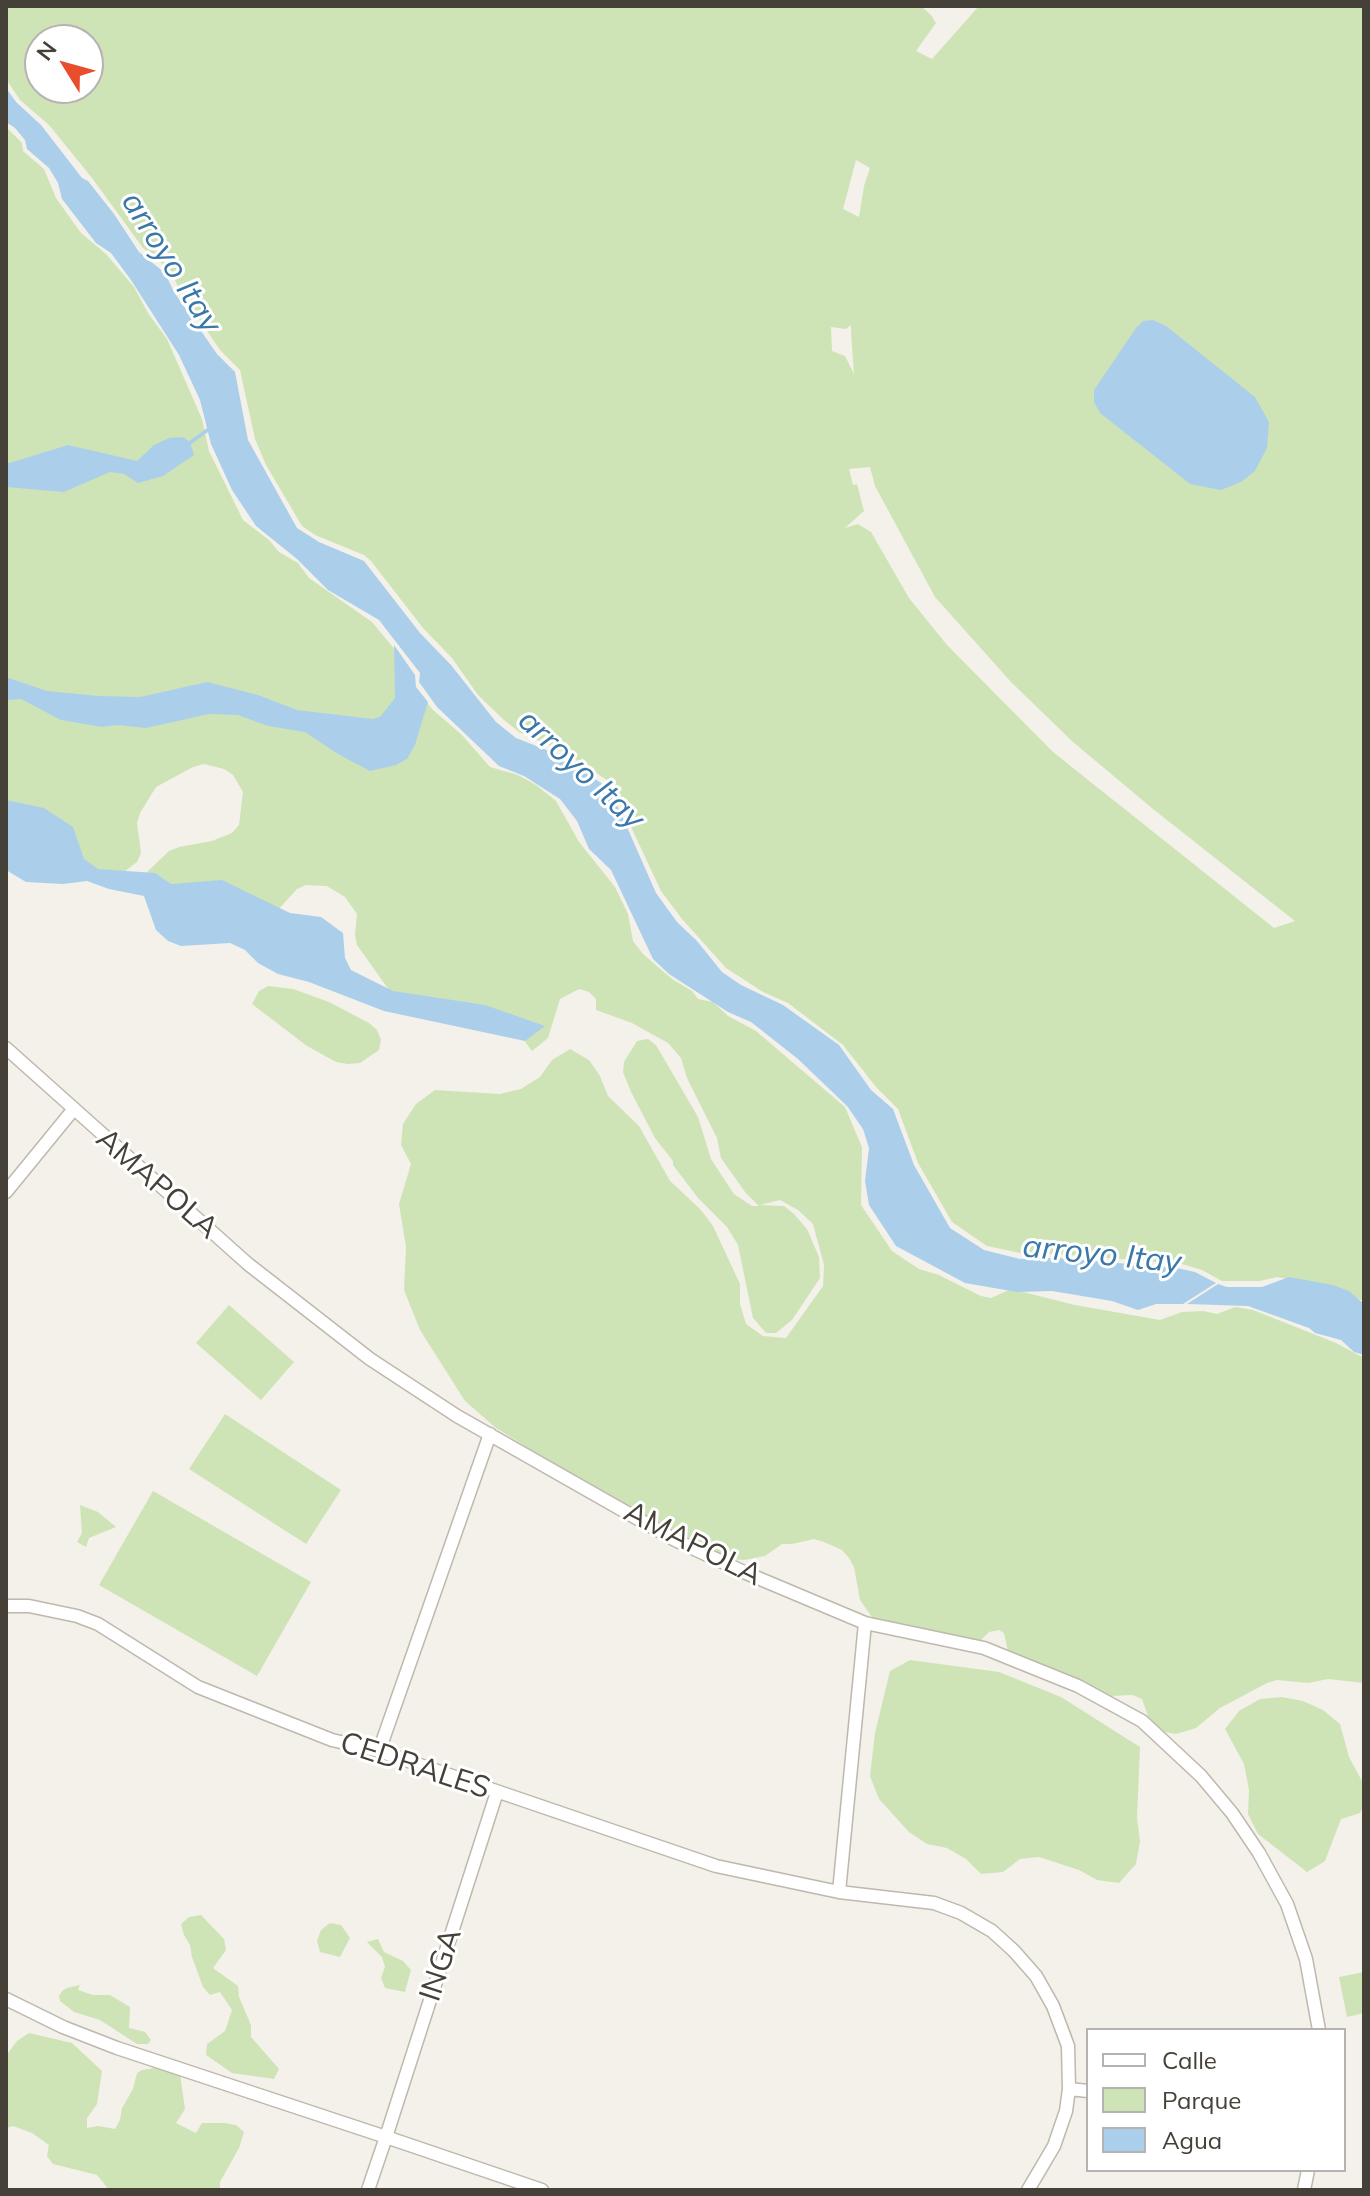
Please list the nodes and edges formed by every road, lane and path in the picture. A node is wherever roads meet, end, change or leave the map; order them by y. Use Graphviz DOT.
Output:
graph roads {
  1 [pos="6,1048"];
  2 [pos="73,1110"];
  3 [pos="6,1192"];
  4 [pos="490,1434"];
  5 [pos="6,1606"];
  6 [pos="865,1623"];
  7 [pos="379,1751"];
  8 [pos="497,1792"];
  9 [pos="839,1892"];
  10 [pos="6,1999"];
  11 [pos="1319,2028"];
  12 [pos="1069,2089"];
  13 [pos="1086,2091"];
  14 [pos="386,2137"];
  15 [pos="368,2190"];
  16 [pos="542,2190"];
  17 [pos="1028,2190"];
  1 -- 2 [label="street, AMAPOLA"];
  2 -- 3 [label="street"];
  2 -- 4 [label="street, AMAPOLA"];
  4 -- 6 [label="street, AMAPOLA"];
  4 -- 7 [label="street"];
  5 -- 7 [label="street, CEDRALES"];
  6 -- 9 [label="street"];
  6 -- 11 [label="street, AMAPOLA"];
  7 -- 8 [label="street, CEDRALES"];
  8 -- 9 [label="street, CEDRALES"];
  8 -- 14 [label="street, INGA"];
  9 -- 12 [label="street, CEDRALES"];
  10 -- 14 [label="street"];
  12 -- 13 [label="street"];
  12 -- 17 [label="street, CEDRALES"];
  14 -- 15 [label="street"];
  14 -- 16 [label="street"];
}
